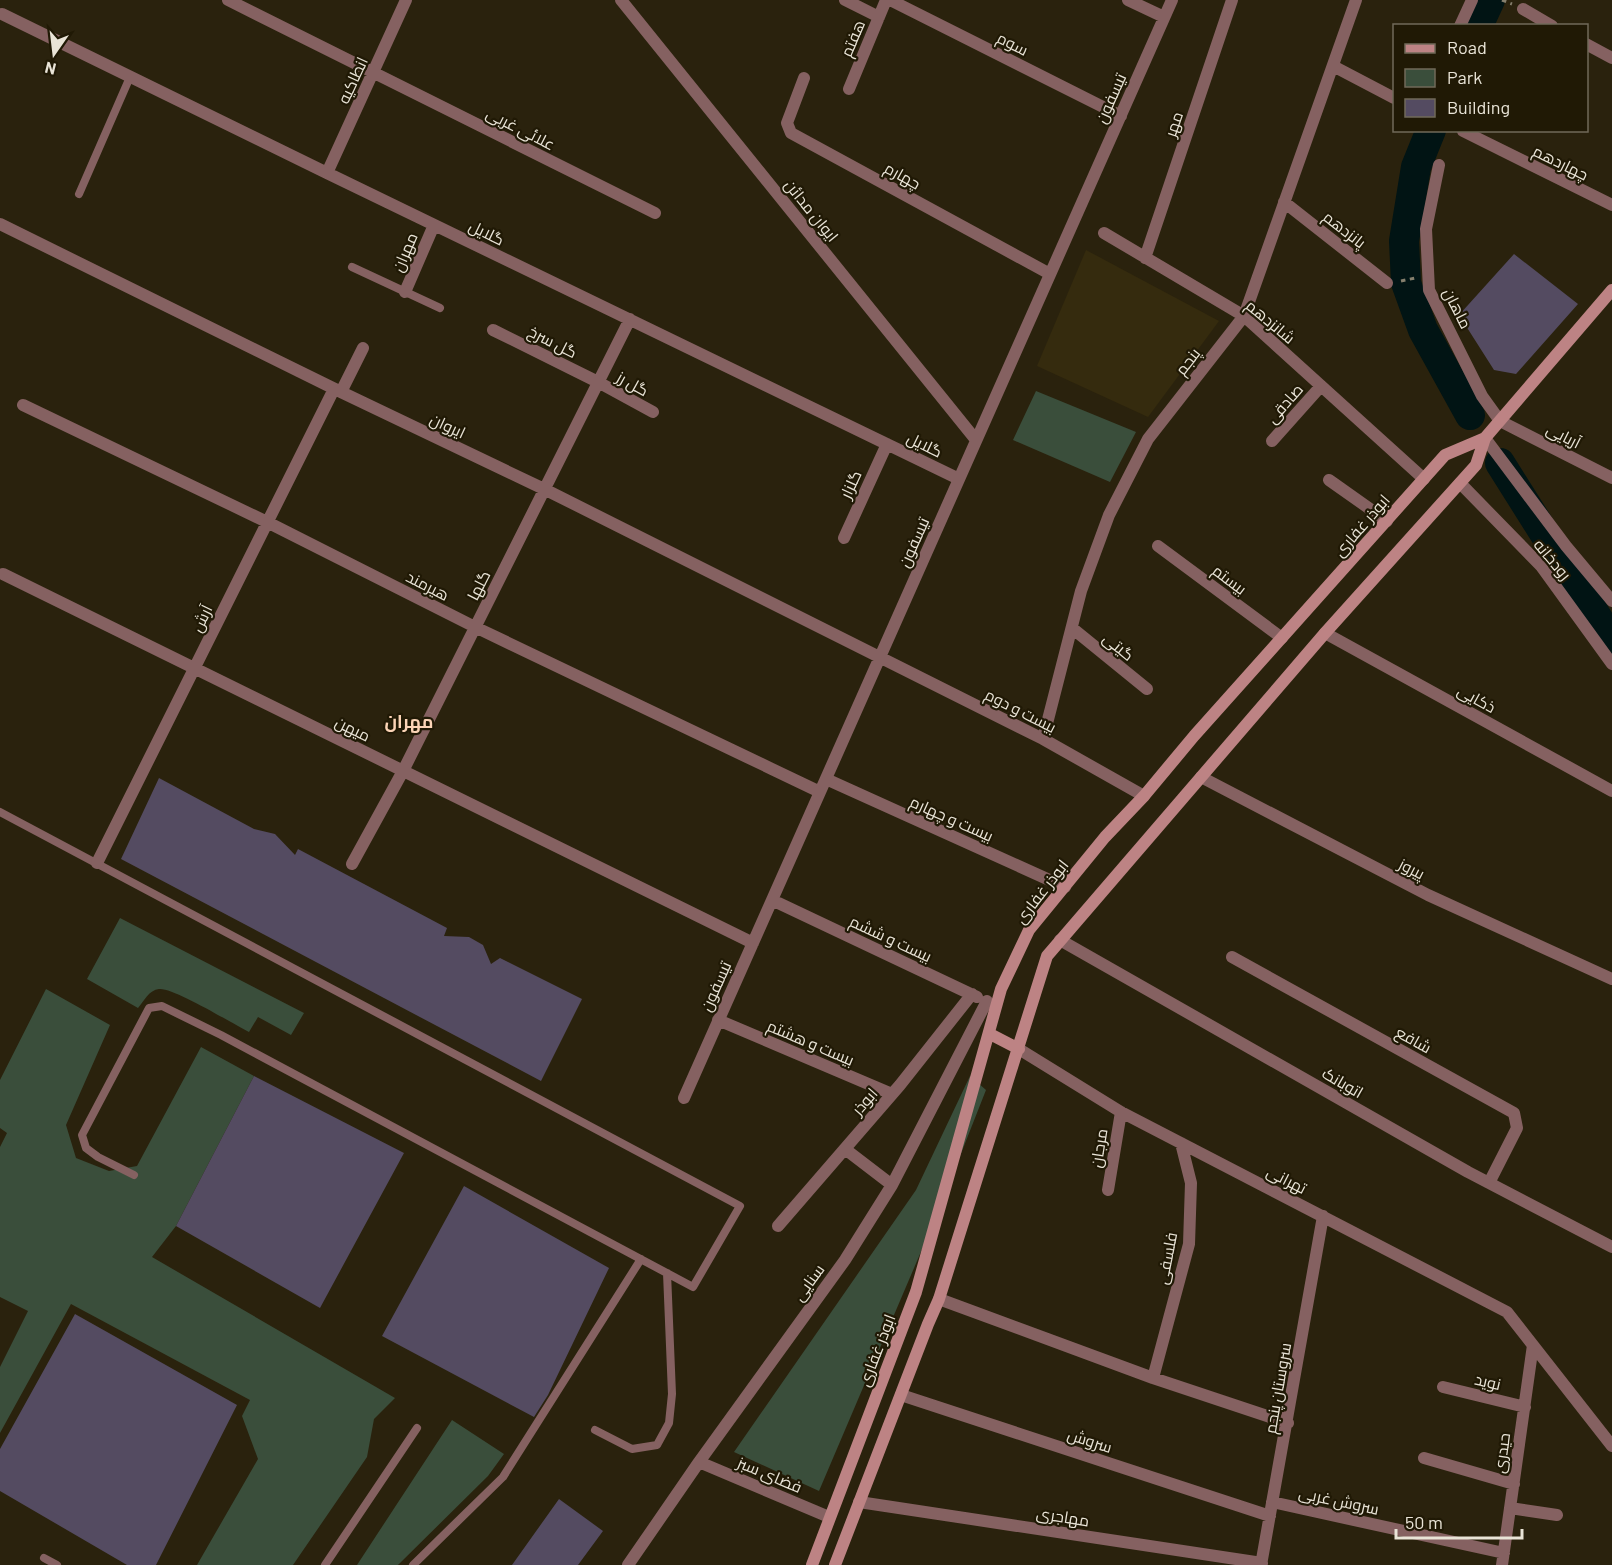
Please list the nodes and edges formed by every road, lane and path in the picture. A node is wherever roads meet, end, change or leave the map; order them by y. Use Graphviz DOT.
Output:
graph roads {
  1 [pos="228,0"];
  2 [pos="406,0"];
  3 [pos="621,0"];
  4 [pos="845,0"];
  5 [pos="888,0"];
  6 [pos="1128,0"];
  7 [pos="1172,0"];
  8 [pos="1232,0"];
  9 [pos="1356,0"];
  10 [pos="1472,0"];
  11 [pos="1523,9"];
  12 [pos="2,14"];
  13 [pos="879,17"];
  14 [pos="1164,17"];
  15 [pos="1461,24"];
  16 [pos="1549,24"];
  17 [pos="1588,45"];
  18 [pos="1612,58"];
  19 [pos="1333,66"];
  20 [pos="373,72"];
  21 [pos="130,77"];
  22 [pos="804,78"];
  23 [pos="849,89"];
  24 [pos="1393,97"];
  25 [pos="1121,116"];
  26 [pos="1464,132"];
  27 [pos="1439,165"];
  28 [pos="327,173"];
  29 [pos="79,194"];
  30 [pos="1284,202"];
  31 [pos="1612,205"];
  32 [pos="655,213"];
  33 [pos="0,224"];
  34 [pos="434,225"];
  35 [pos="1104,233"];
  36 [pos="1145,258"];
  37 [pos="352,267"];
  38 [pos="1050,274"];
  39 [pos="1429,276"];
  40 [pos="1387,283"];
  41 [pos="1612,290"];
  42 [pos="405,292"];
  43 [pos="440,308"];
  44 [pos="1244,316"];
  45 [pos="630,319"];
  46 [pos="494,330"];
  47 [pos="363,348"];
  48 [pos="598,382"];
  49 [pos="1321,386"];
  50 [pos="337,390"];
  51 [pos="22,405"];
  52 [pos="653,412"];
  53 [pos="1500,421"];
  54 [pos="1485,438"];
  55 [pos="976,440"];
  56 [pos="1272,441"];
  57 [pos="887,444"];
  58 [pos="1612,478"];
  59 [pos="959,479"];
  60 [pos="1424,479"];
  61 [pos="1329,480"];
  62 [pos="1460,483"];
  63 [pos="544,489"];
  64 [pos="1387,520"];
  65 [pos="267,522"];
  66 [pos="844,538"];
  67 [pos="1158,546"];
  68 [pos="3,574"];
  69 [pos="1612,601"];
  70 [pos="475,627"];
  71 [pos="1072,628"];
  72 [pos="1325,633"];
  73 [pos="1282,638"];
  74 [pos="880,658"];
  75 [pos="1612,664"];
  76 [pos="194,669"];
  77 [pos="1147,689"];
  78 [pos="1043,739"];
  79 [pos="403,771"];
  80 [pos="1201,777"];
  81 [pos="826,779"];
  82 [pos="1612,791"];
  83 [pos="820,792"];
  84 [pos="1144,796"];
  85 [pos="0,812"];
  86 [pos="98,862"];
  87 [pos="352,864"];
  88 [pos="1065,887"];
  89 [pos="772,900"];
  90 [pos="1060,940"];
  91 [pos="753,943"];
  92 [pos="1232,957"];
  93 [pos="1612,979"];
  94 [pos="972,994"];
  95 [pos="992,1004"];
  96 [pos="718,1020"];
  97 [pos="990,1034"];
  98 [pos="1019,1049"];
  99 [pos="892,1094"];
  100 [pos="684,1098"];
  101 [pos="1121,1112"];
  102 [pos="1181,1143"];
  103 [pos="845,1149"];
  104 [pos="134,1175"];
  105 [pos="1489,1183"];
  106 [pos="892,1185"];
  107 [pos="1108,1190"];
  108 [pos="1323,1216"];
  109 [pos="778,1226"];
  110 [pos="1612,1247"];
  111 [pos="641,1259"];
  112 [pos="667,1273"];
  113 [pos="939,1299"];
  114 [pos="1533,1345"];
  115 [pos="1153,1378"];
  116 [pos="1443,1387"];
  117 [pos="901,1395"];
  118 [pos="1525,1407"];
  119 [pos="1288,1423"];
  120 [pos="417,1428"];
  121 [pos="595,1430"];
  122 [pos="1612,1446"];
  123 [pos="1424,1458"];
  124 [pos="699,1462"];
  125 [pos="1514,1484"];
  126 [pos="859,1502"];
  127 [pos="1272,1502"];
  128 [pos="1510,1508"];
  129 [pos="1557,1515"];
  130 [pos="1270,1516"];
  131 [pos="829,1517"];
  132 [pos="44,1558"];
  133 [pos="1503,1559"];
  134 [pos="1261,1564"];
  135 [pos="57,1565"];
  136 [pos="325,1565"];
  137 [pos="413,1565"];
  138 [pos="628,1565"];
  139 [pos="812,1565"];
  140 [pos="835,1565"];
  1 -- 20 [label="street, علائی غربی"];
  2 -- 20 [label="street, انطاکیه"];
  3 -- 55 [label="street, ایوان مدائن"];
  4 -- 13 [label="street"];
  5 -- 13 [label="street, هفتم"];
  5 -- 25 [label="street, سوم"];
  6 -- 14 [label="street"];
  7 -- 14 [label="street, تیسفون"];
  8 -- 36 [label="street, مهر"];
  9 -- 19 [label="street, پنجم"];
  10 -- 15 [label="street"];
  11 -- 16 [label="street"];
  12 -- 21 [label="street, گلایل"];
  13 -- 23 [label="street, هفتم"];
  14 -- 25 [label="street, تیسفون"];
  17 -- 18 [label="street"];
  19 -- 24 [label="street"];
  19 -- 30 [label="street, پنجم"];
  20 -- 28 [label="street, انطاکیه"];
  20 -- 32 [label="street, علائی غربی"];
  21 -- 28 [label="street, گلایل"];
  21 -- 29 [label="lane"];
  22 -- 38 [label="street, چهارم"];
  25 -- 38 [label="street, تیسفون"];
  26 -- 31 [label="street, چهاردهم"];
  27 -- 39 [label="street, ماهان"];
  28 -- 34 [label="street, گلایل"];
  30 -- 40 [label="street, پانزدهم"];
  30 -- 44 [label="street, پنجم"];
  33 -- 50 [label="street, ایروان"];
  34 -- 42 [label="street, مهران"];
  34 -- 45 [label="street, گلایل"];
  35 -- 36 [label="street, شانزدهم"];
  36 -- 44 [label="street, شانزدهم"];
  37 -- 42 [label="lane"];
  38 -- 55 [label="street, تیسفون"];
  39 -- 40 [label="path"];
  39 -- 53 [label="street, ماهان"];
  41 -- 53 [label="main road, ابوذر غفاری"];
  42 -- 43 [label="lane"];
  44 -- 49 [label="street, شانزدهم"];
  44 -- 71 [label="street, پنجم"];
  45 -- 48 [label="street, گلها"];
  45 -- 57 [label="street, گلایل"];
  46 -- 48 [label="street, گل سرخ"];
  47 -- 50 [label="street, آرش"];
  48 -- 52 [label="street, گل رز"];
  48 -- 63 [label="street, گلها"];
  49 -- 56 [label="street, صادقی"];
  49 -- 60 [label="street, شانزدهم"];
  50 -- 63 [label="street, ایروان"];
  50 -- 65 [label="street, آرش"];
  51 -- 65 [label="street, هیرمند"];
  53 -- 54 [label="main road, ابوذر غفاری"];
  53 -- 58 [label="street, آریایی"];
  54 -- 60 [label="main road, ابوذر غفاری"];
  54 -- 62 [label="main road, ابوذر غفاری"];
  54 -- 69 [label="street, رودخانه"];
  55 -- 59 [label="street, تیسفون"];
  57 -- 59 [label="street, گلایل"];
  57 -- 66 [label="street, گلزار"];
  59 -- 74 [label="street, تیسفون"];
  60 -- 64 [label="main road, ابوذر غفاری"];
  61 -- 64 [label="street"];
  62 -- 72 [label="main road, ابوذر غفاری"];
  62 -- 75 [label="street, رودخانه"];
  63 -- 70 [label="street, گلها"];
  63 -- 74 [label="street, ایروان"];
  64 -- 73 [label="main road, ابوذر غفاری"];
  65 -- 70 [label="street, هیرمند"];
  65 -- 76 [label="street, آرش"];
  67 -- 73 [label="street, بیستم"];
  68 -- 76 [label="street, میهن"];
  70 -- 79 [label="street, گلها"];
  70 -- 83 [label="street, هیرمند"];
  71 -- 77 [label="street, گیتی"];
  71 -- 78 [label="street, پنجم"];
  72 -- 80 [label="main road, ابوذر غفاری"];
  72 -- 82 [label="street, ذکایی"];
  73 -- 84 [label="main road, ابوذر غفاری"];
  74 -- 78 [label="street, بیست و دوم"];
  74 -- 81 [label="street, تیسفون"];
  76 -- 79 [label="street, میهن"];
  76 -- 86 [label="street, آرش"];
  78 -- 84 [label="street, بیست و دوم"];
  79 -- 87 [label="street, گلها"];
  79 -- 91 [label="street, میهن"];
  80 -- 90 [label="main road, ابوذر غفاری"];
  80 -- 93 [label="street, پیروز"];
  81 -- 83 [label="street, تیسفون"];
  81 -- 88 [label="street, بیست و چهارم"];
  83 -- 89 [label="street, تیسفون"];
  84 -- 88 [label="main road, ابوذر غفاری"];
  85 -- 86 [label="lane"];
  86 -- 112 [label="lane"];
  88 -- 95 [label="main road, ابوذر غفاری"];
  89 -- 91 [label="street, تیسفون"];
  89 -- 94 [label="street, بیست و ششم"];
  90 -- 98 [label="main road, ابوذر غفاری"];
  90 -- 105 [label="street, اتوبانک"];
  91 -- 96 [label="street, تیسفون"];
  92 -- 105 [label="street, شافع"];
  94 -- 95 [label="street, بیست و ششم"];
  94 -- 99 [label="street, ابوذر"];
  95 -- 97 [label="main road, ابوذر غفاری"];
  95 -- 106 [label="street, سنایی"];
  96 -- 99 [label="street, بیست و هشتم"];
  96 -- 100 [label="street, تیسفون"];
  97 -- 98 [label="main road"];
  97 -- 131 [label="main road, ابوذر غفاری"];
  98 -- 101 [label="street, تهرانی"];
  98 -- 113 [label="main road, ابوذر غفاری"];
  99 -- 103 [label="street, ابوذر"];
  101 -- 102 [label="street, تهرانی"];
  101 -- 107 [label="street, مرجان"];
  102 -- 108 [label="street, تهرانی"];
  102 -- 115 [label="street, فلسفی"];
  103 -- 106 [label="street"];
  103 -- 109 [label="street, ابوذر"];
  104 -- 111 [label="lane"];
  105 -- 110 [label="street, اتوبانک"];
  106 -- 124 [label="street, سنایی"];
  108 -- 114 [label="street, تهرانی"];
  108 -- 119 [label="street, سروستان پنجم"];
  111 -- 112 [label="lane"];
  111 -- 137 [label="lane"];
  112 -- 121 [label="lane"];
  113 -- 115 [label="street"];
  113 -- 117 [label="main road, ابوذر غفاری"];
  114 -- 118 [label="street, حیدری"];
  114 -- 122 [label="street, تهرانی"];
  115 -- 119 [label="street"];
  116 -- 118 [label="street, نوید"];
  117 -- 126 [label="main road, ابوذر غفاری"];
  117 -- 130 [label="street, سروش"];
  118 -- 125 [label="street, حیدری"];
  119 -- 127 [label="street, سروستان پنجم"];
  120 -- 136 [label="lane"];
  123 -- 125 [label="street"];
  124 -- 131 [label="street, فضای سبز"];
  124 -- 138 [label="street, سنایی"];
  125 -- 128 [label="street, حیدری"];
  126 -- 134 [label="street, مهاجری"];
  126 -- 140 [label="main road, ابوذر غفاری"];
  127 -- 130 [label="street, سروستان پنجم"];
  127 -- 133 [label="street, سروش غربی"];
  128 -- 129 [label="street"];
  128 -- 133 [label="street, حیدری"];
  130 -- 134 [label="street, سروستان پنجم"];
  131 -- 139 [label="main road, ابوذر غفاری"];
  132 -- 135 [label="lane"];
}
